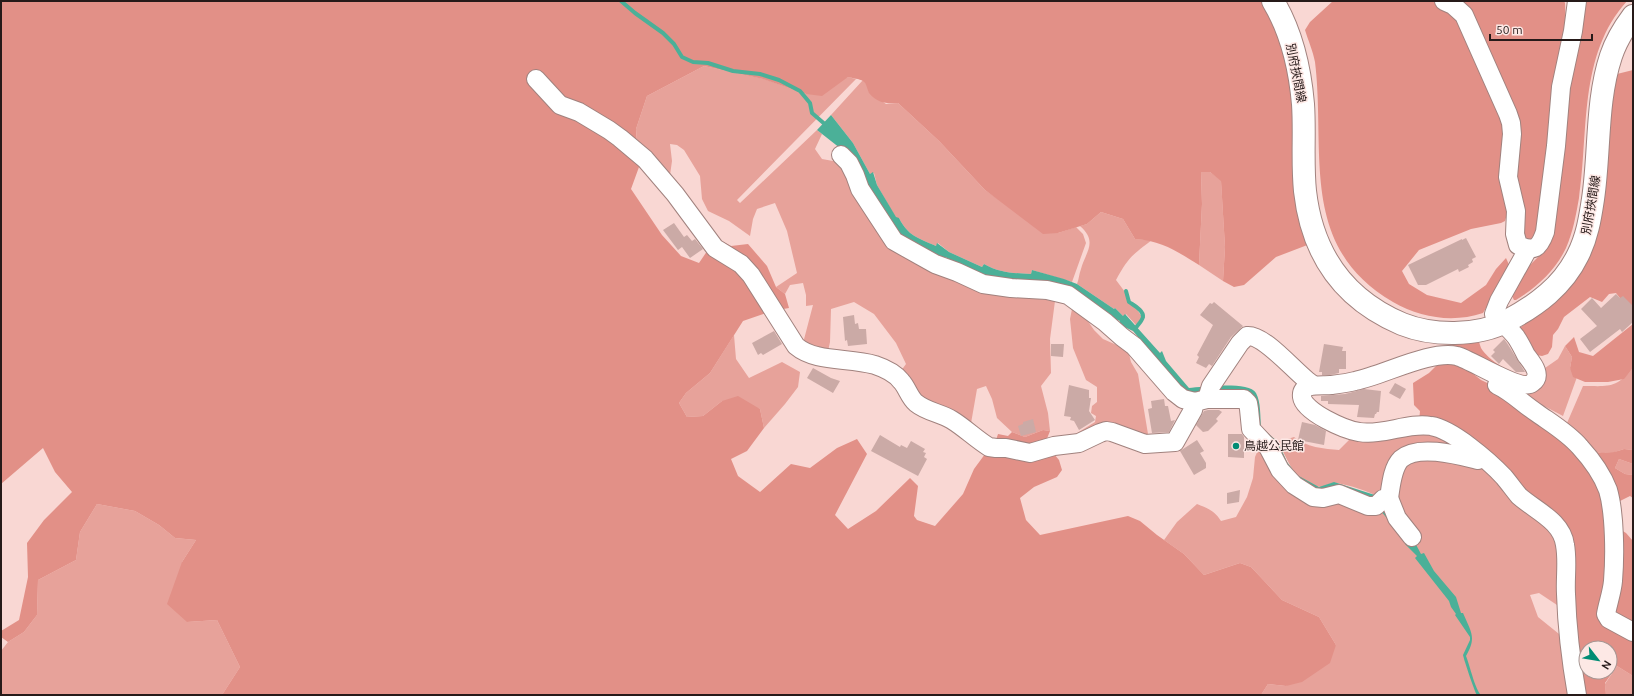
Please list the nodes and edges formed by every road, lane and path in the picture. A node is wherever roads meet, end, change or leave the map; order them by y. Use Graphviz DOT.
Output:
graph roads {
  1 [pos="1273,1"];
  2 [pos="1444,1"];
  3 [pos="1577,1"];
  4 [pos="1633,16"];
  5 [pos="536,79"];
  6 [pos="841,155"];
  7 [pos="1528,249"];
  8 [pos="1502,324"];
  9 [pos="1450,344"];
  10 [pos="1472,363"];
  11 [pos="1313,385"];
  12 [pos="1205,396"];
  13 [pos="1483,458"];
  14 [pos="1383,501"];
  15 [pos="1412,537"];
  16 [pos="1633,632"];
  17 [pos="1576,695"];
  1 -- 9 [label="main road, 別府挾間線"];
  2 -- 7 [label="street"];
  3 -- 7 [label="street"];
  4 -- 8 [label="main road, 別府挾間線"];
  5 -- 12 [label="street"];
  6 -- 12 [label="street"];
  7 -- 8 [label="street"];
  8 -- 9 [label="main road, 別府挾間線"];
  8 -- 10 [label="street"];
  9 -- 10 [label="street"];
  9 -- 11 [label="street"];
  10 -- 16 [label="street"];
  11 -- 12 [label="street"];
  11 -- 13 [label="street"];
  12 -- 14 [label="street"];
  13 -- 14 [label="street"];
  13 -- 17 [label="street"];
  14 -- 15 [label="street"];
}
